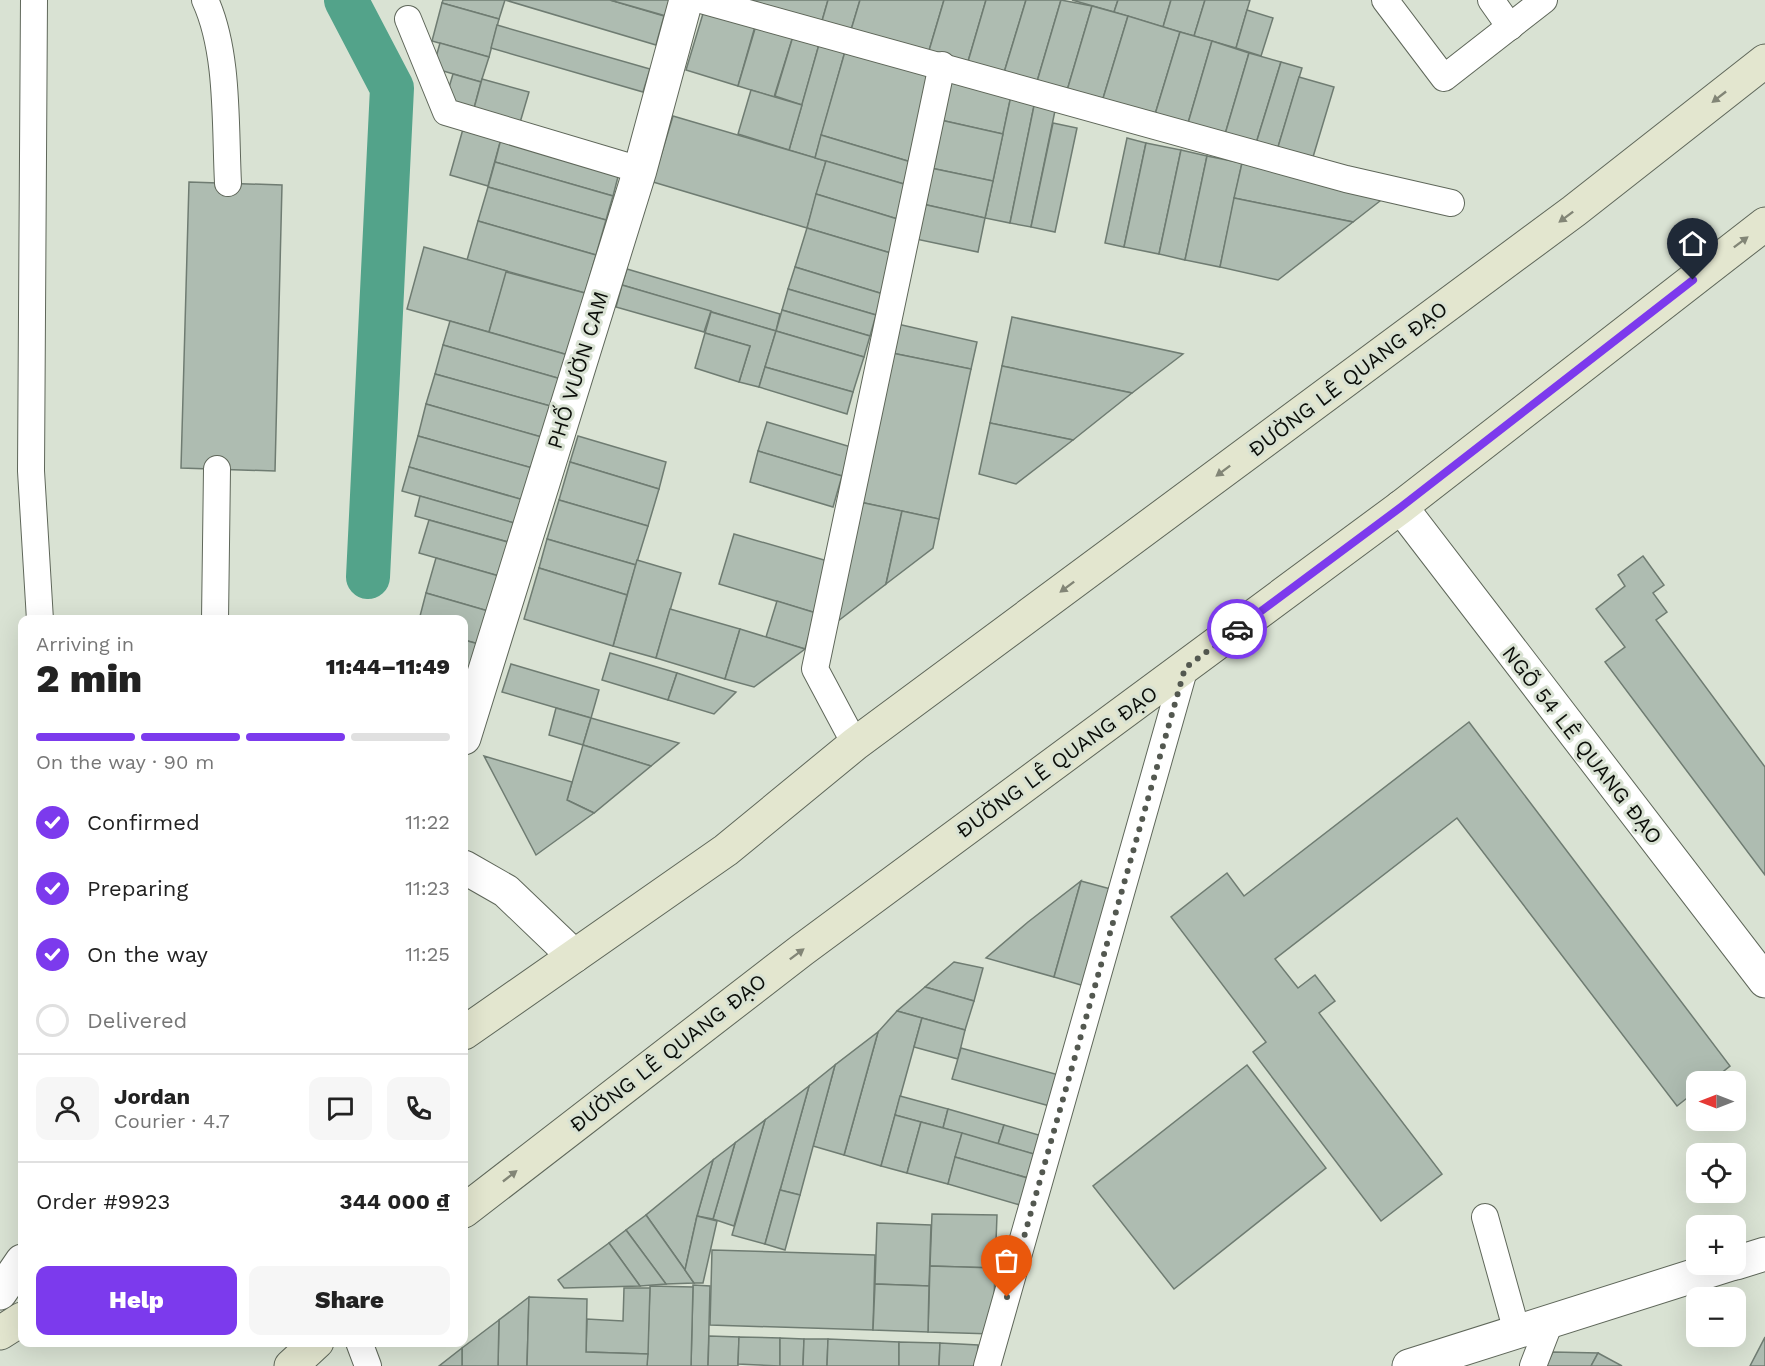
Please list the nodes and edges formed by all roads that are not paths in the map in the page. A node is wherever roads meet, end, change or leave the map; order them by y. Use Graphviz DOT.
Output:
graph roads {
  1 [pos="34,0"];
  2 [pos="205,0"];
  3 [pos="686,0"];
  4 [pos="701,0"];
  5 [pos="1385,0"];
  6 [pos="1491,0"];
  7 [pos="1544,0"];
  8 [pos="408,20"];
  9 [pos="1510,27"];
  10 [pos="1765,61"];
  11 [pos="942,65"];
  12 [pos="640,170"];
  13 [pos="228,183"];
  14 [pos="1451,203"];
  15 [pos="1765,224"];
  16 [pos="217,469"];
  17 [pos="1401,507"];
  18 [pos="40,615"];
  19 [pos="215,615"];
  20 [pos="1185,668"];
  21 [pos="468,725"];
  22 [pos="855,744"];
  23 [pos="468,869"];
  24 [pos="574,956"];
  25 [pos="1765,981"];
  26 [pos="468,1030"];
  27 [pos="468,1208"];
  28 [pos="1485,1217"];
  29 [pos="1765,1254"];
  30 [pos="1746,1260"];
  31 [pos="18,1267"];
  32 [pos="1697,1275"];
  33 [pos="0,1293"];
  34 [pos="18,1322"];
  35 [pos="1550,1322"];
  36 [pos="1517,1332"];
  37 [pos="0,1333"];
  38 [pos="312,1347"];
  39 [pos="362,1347"];
  40 [pos="291,1366"];
  41 [pos="368,1366"];
  42 [pos="987,1366"];
  43 [pos="1409,1366"];
  44 [pos="1533,1366"];
  1 -- 18 [label="lane"];
  2 -- 13 [label="lane"];
  3 -- 12 [label="street, PHỐ VƯỜN CAM"];
  4 -- 11 [label="lane"];
  5 -- 9 [label="lane"];
  6 -- 9 [label="lane"];
  7 -- 9 [label="lane"];
  8 -- 12 [label="lane"];
  10 -- 22 [label="main road, ĐƯỜNG LÊ QUANG ĐẠO, one-way"];
  11 -- 14 [label="lane"];
  11 -- 22 [label="lane"];
  12 -- 21 [label="street, PHỐ VƯỜN CAM"];
  17 -- 15 [label="main road, ĐƯỜNG LÊ QUANG ĐẠO, one-way"];
  16 -- 19 [label="lane"];
  17 -- 20 [label="main road, ĐƯỜNG LÊ QUANG ĐẠO"];
  17 -- 25 [label="street, NGÕ 54 LÊ QUANG ĐẠO"];
  27 -- 20 [label="main road, ĐƯỜNG LÊ QUANG ĐẠO, one-way"];
  20 -- 42 [label="lane"];
  22 -- 24 [label="main road, ĐƯỜNG LÊ QUANG ĐẠO"];
  23 -- 24 [label="street"];
  24 -- 26 [label="main road, ĐƯỜNG LÊ QUANG ĐẠO"];
  28 -- 36 [label="lane"];
  29 -- 30 [label="street"];
  31 -- 33 [label="street"];
  32 -- 35 [label="street"];
  34 -- 37 [label="main road"];
  35 -- 36 [label="street"];
  35 -- 44 [label="lane"];
  36 -- 43 [label="street"];
  38 -- 40 [label="main road"];
  39 -- 41 [label="lane"];
}
